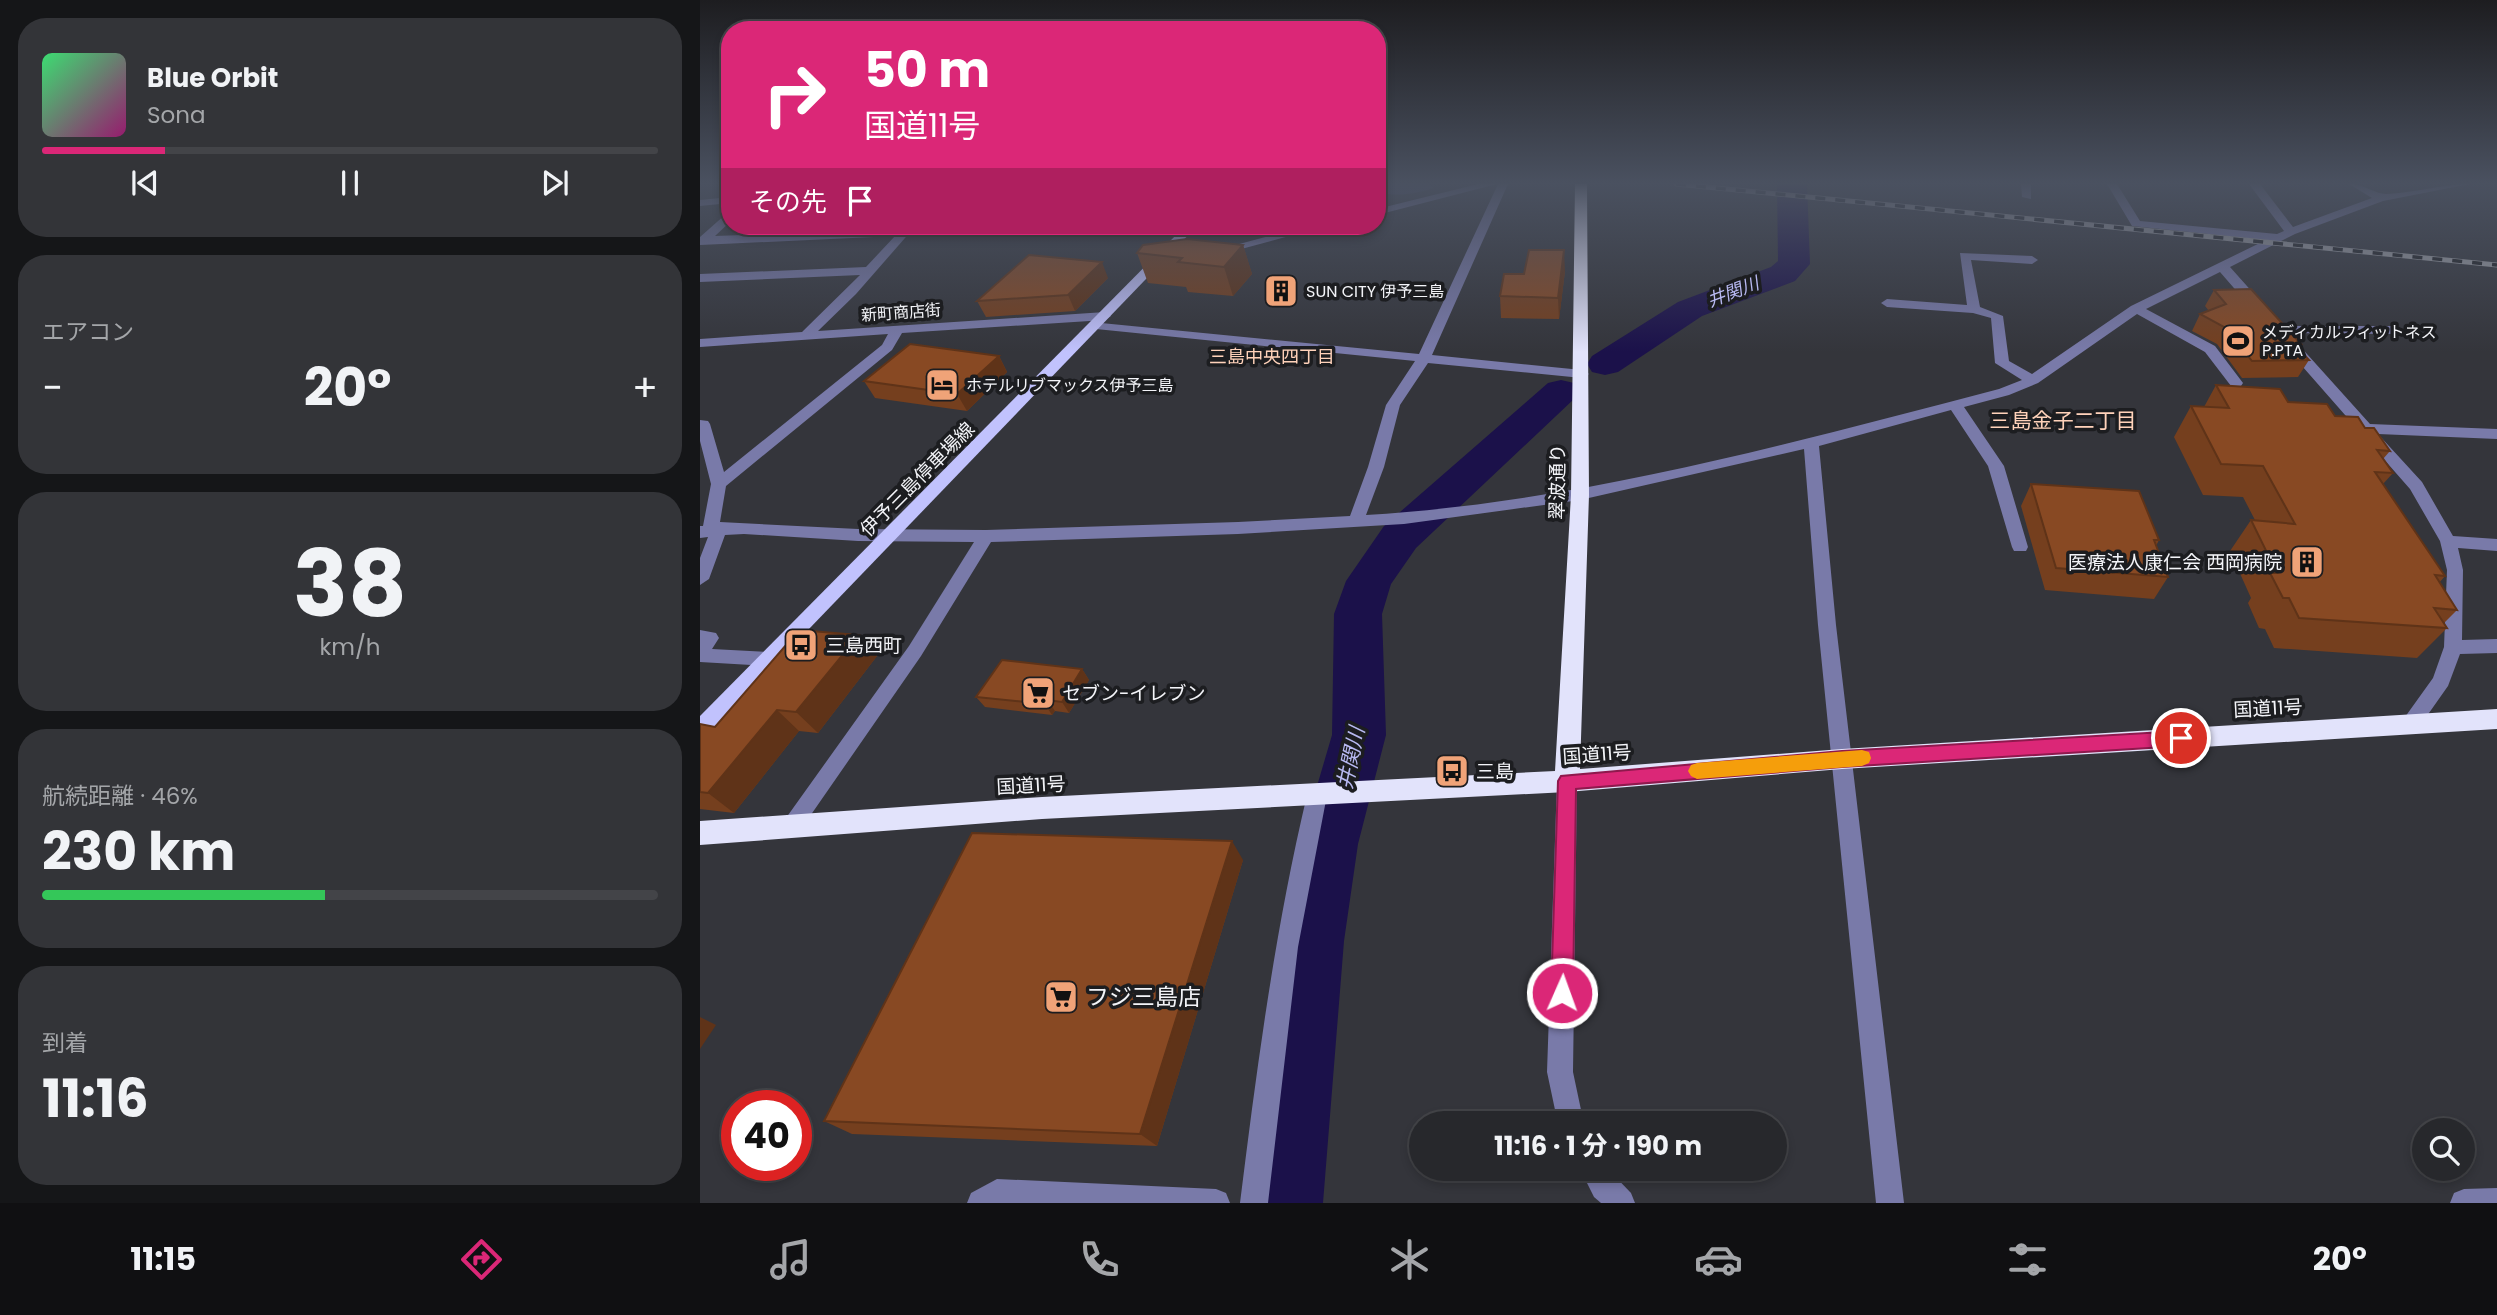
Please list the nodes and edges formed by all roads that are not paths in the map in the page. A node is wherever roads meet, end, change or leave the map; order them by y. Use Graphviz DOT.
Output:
graph roads {
  1 [pos="731,240"];
  2 [pos="897,240"];
  3 [pos="1177,240"];
  4 [pos="1262,240"];
  5 [pos="1477,240"];
  6 [pos="1581,240"];
  7 [pos="2275,240"];
  8 [pos="702,242"];
  9 [pos="1201,255"];
  10 [pos="2032,260"];
  11 [pos="1174,262"];
  12 [pos="2221,265"];
  13 [pos="1148,268"];
  14 [pos="869,271"];
  15 [pos="700,278"];
  16 [pos="1887,303"];
  17 [pos="1974,309"];
  18 [pos="2136,309"];
  19 [pos="1100,320"];
  20 [pos="897,330"];
  21 [pos="2278,330"];
  22 [pos="2396,330"];
  23 [pos="806,336"];
  24 [pos="706,342"];
  25 [pos="700,356"];
  26 [pos="1423,360"];
  27 [pos="1582,374"];
  28 [pos="2033,380"];
  29 [pos="2236,383"];
  30 [pos="1955,405"];
  31 [pos="700,425"];
  32 [pos="2368,429"];
  33 [pos="2497,434"];
  34 [pos="1811,443"];
  35 [pos="719,484"];
  36 [pos="1580,495"];
  37 [pos="1356,521"];
  38 [pos="710,530"];
  39 [pos="889,534"];
  40 [pos="986,536"];
  41 [pos="2448,541"];
  42 [pos="2497,545"];
  43 [pos="2020,547"];
  44 [pos="700,579"];
  45 [pos="700,637"];
  46 [pos="2497,646"];
  47 [pos="2453,647"];
  48 [pos="700,653"];
  49 [pos="768,659"];
  50 [pos="2497,719"];
  51 [pos="2410,724"];
  52 [pos="700,729"];
  53 [pos="1842,759"];
  54 [pos="1567,781"];
  55 [pos="1317,795"];
  56 [pos="792,825"];
  57 [pos="700,833"];
  58 [pos="1568,1111"];
  59 [pos="1600,1181"];
  60 [pos="2497,1202"];
  61 [pos="981,1203"];
  62 [pos="1216,1203"];
  63 [pos="1254,1203"];
  64 [pos="1621,1203"];
  65 [pos="1890,1203"];
  66 [pos="2464,1203"];
  1 -- 8 [label="street"];
  2 -- 14 [label="street"];
  3 -- 13 [label="main road, 伊予三島停車場線"];
  4 -- 9 [label="street"];
  5 -- 26 [label="street"];
  6 -- 27 [label="highway, 翠波通り"];
  7 -- 12 [label="street"];
  10 -- 17 [label="street"];
  11 -- 13 [label="street"];
  12 -- 18 [label="street"];
  12 -- 21 [label="street"];
  13 -- 19 [label="main road, 伊予三島停車場線"];
  14 -- 15 [label="street"];
  14 -- 23 [label="street"];
  16 -- 17 [label="street"];
  17 -- 28 [label="street"];
  18 -- 28 [label="street"];
  18 -- 29 [label="street"];
  19 -- 20 [label="street, 新町商店街"];
  19 -- 26 [label="street, 新町商店街"];
  19 -- 39 [label="main road, 伊予三島停車場線"];
  20 -- 23 [label="street, 新町商店街"];
  20 -- 35 [label="street"];
  21 -- 22 [label="street"];
  21 -- 32 [label="street"];
  23 -- 24 [label="street, 新町商店街"];
  24 -- 25 [label="street"];
  26 -- 27 [label="street, 新町商店街"];
  26 -- 37 [label="street"];
  27 -- 36 [label="highway, 翠波通り"];
  28 -- 30 [label="street"];
  30 -- 34 [label="street"];
  30 -- 43 [label="street"];
  31 -- 35 [label="street"];
  32 -- 33 [label="street"];
  32 -- 41 [label="street"];
  34 -- 36 [label="street"];
  34 -- 53 [label="street"];
  35 -- 38 [label="street"];
  36 -- 37 [label="street"];
  36 -- 54 [label="highway, 翠波通り"];
  37 -- 40 [label="street"];
  38 -- 39 [label="street"];
  38 -- 44 [label="street"];
  39 -- 40 [label="street"];
  39 -- 49 [label="main road, 伊予三島停車場線"];
  40 -- 56 [label="street"];
  41 -- 42 [label="street"];
  41 -- 47 [label="street"];
  45 -- 48 [label="street"];
  46 -- 47 [label="street"];
  47 -- 51 [label="street"];
  48 -- 49 [label="street"];
  49 -- 52 [label="main road, 伊予三島停車場線"];
  50 -- 51 [label="highway, 国道11号"];
  51 -- 53 [label="highway, 国道11号"];
  53 -- 54 [label="highway, 国道11号"];
  53 -- 65 [label="street"];
  54 -- 55 [label="highway, 国道11号"];
  54 -- 58 [label="street"];
  55 -- 56 [label="highway, 国道11号"];
  55 -- 63 [label="street"];
  56 -- 57 [label="highway, 国道11号"];
  59 -- 64 [label="street"];
  60 -- 66 [label="street"];
  61 -- 62 [label="street"];
}
